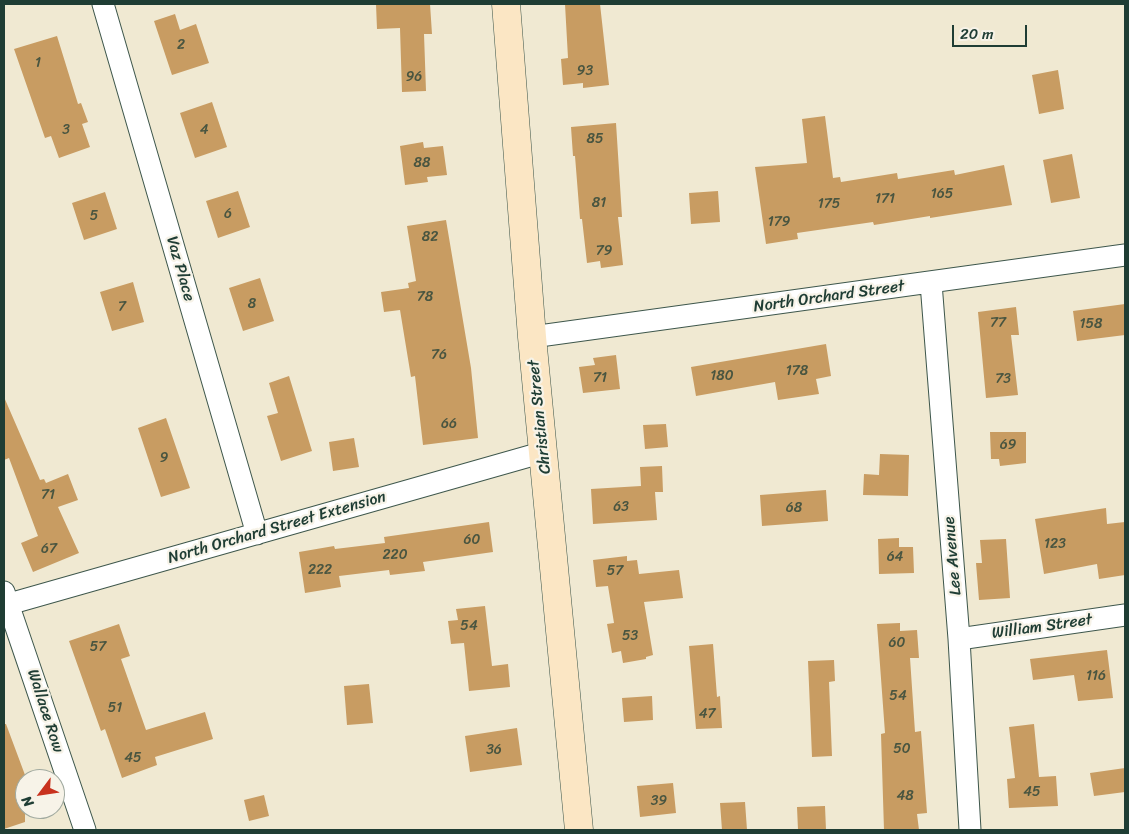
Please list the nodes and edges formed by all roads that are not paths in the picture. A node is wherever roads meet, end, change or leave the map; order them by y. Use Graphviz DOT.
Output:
graph roads {
  1 [pos="103,4"];
  2 [pos="506,4"];
  3 [pos="1125,255"];
  4 [pos="931,283"];
  5 [pos="532,337"];
  6 [pos="544,452"];
  7 [pos="258,534"];
  8 [pos="7,598"];
  9 [pos="1125,615"];
  10 [pos="959,639"];
  11 [pos="85,830"];
  12 [pos="579,830"];
  13 [pos="970,830"];
  1 -- 7 [label="street, Vaz Place"];
  2 -- 5 [label="main road, Christian Street"];
  3 -- 4 [label="street, North Orchard Street"];
  4 -- 5 [label="street, North Orchard Street"];
  4 -- 10 [label="street, Lee Avenue"];
  5 -- 6 [label="main road, Christian Street"];
  6 -- 7 [label="street, North Orchard Street Extension"];
  6 -- 12 [label="main road, Christian Street"];
  7 -- 8 [label="street, North Orchard Street Extension"];
  8 -- 11 [label="street, Wallace Row"];
  9 -- 10 [label="street, William Street"];
  10 -- 13 [label="street, Lee Avenue"];
}
